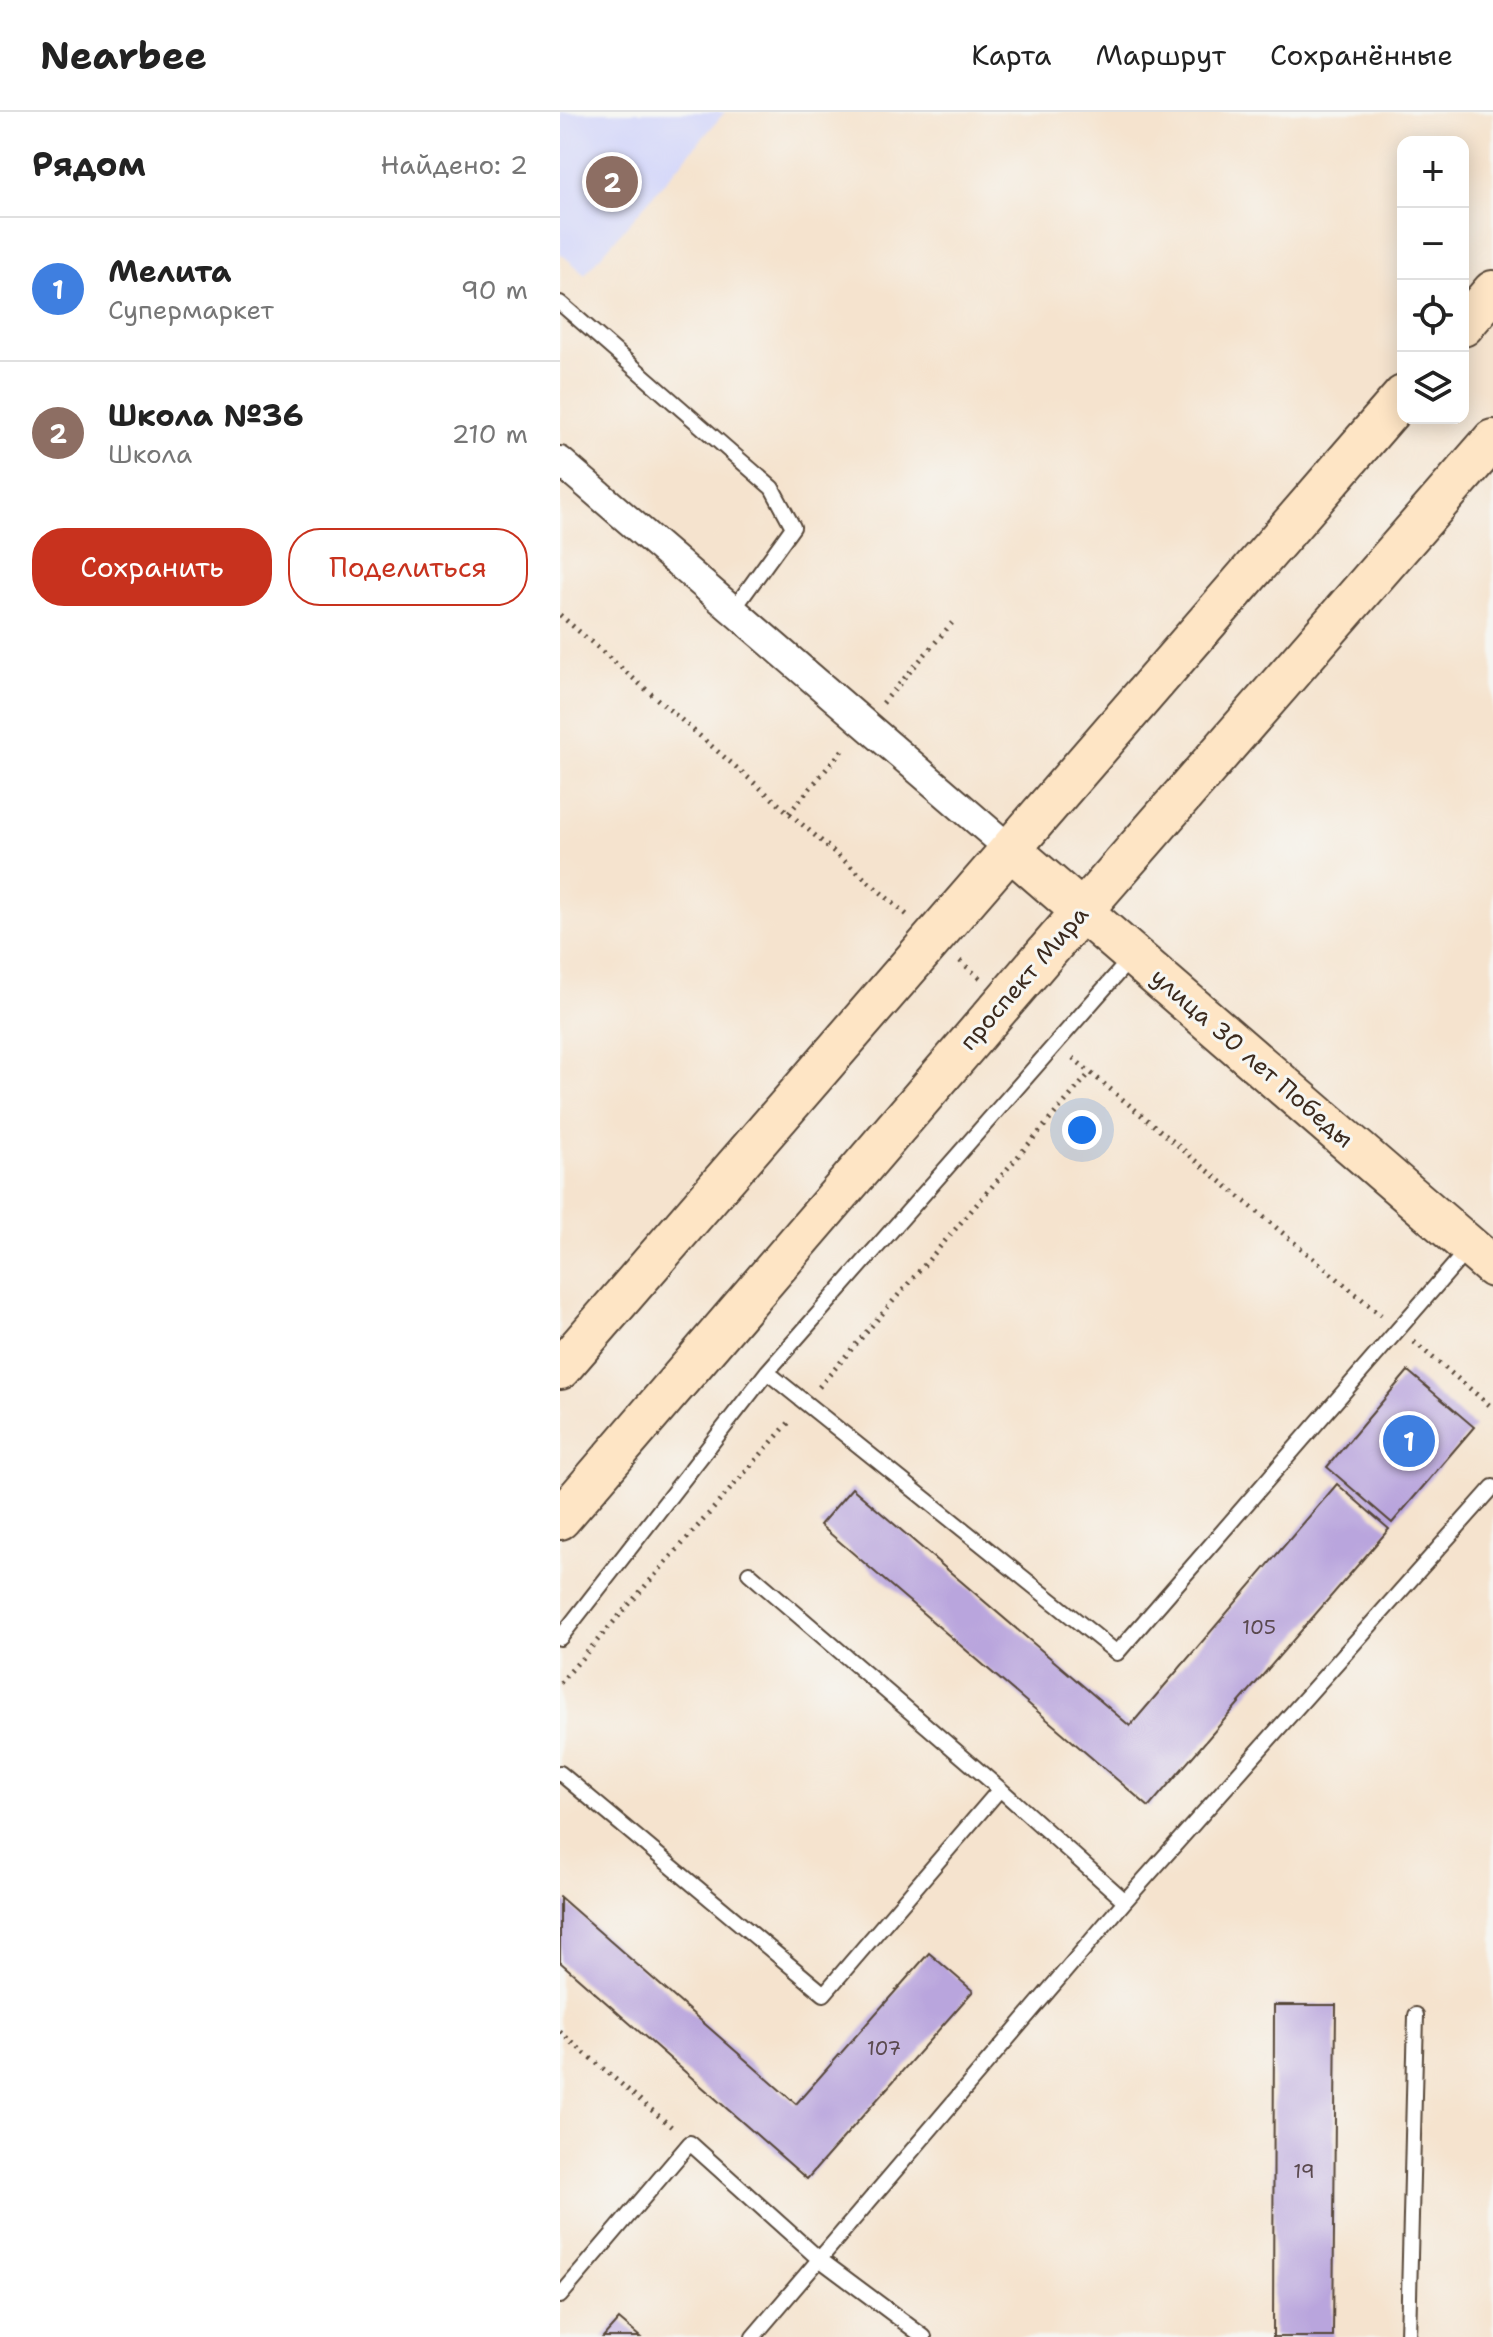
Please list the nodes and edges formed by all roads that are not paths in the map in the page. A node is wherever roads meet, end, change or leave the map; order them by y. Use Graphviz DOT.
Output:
graph roads {
  1 [pos="1493,291"];
  2 [pos="560,303"];
  3 [pos="1469,319"];
  4 [pos="1397,403"];
  5 [pos="1493,440"];
  6 [pos="560,461"];
  7 [pos="733,610"];
  8 [pos="1011,850"];
  9 [pos="1082,911"];
  10 [pos="1133,956"];
  11 [pos="1481,1257"];
  12 [pos="560,1369"];
  13 [pos="767,1372"];
  14 [pos="1493,1487"];
  15 [pos="560,1519"];
  16 [pos="749,1573"];
  17 [pos="560,1638"];
  18 [pos="560,1773"];
  19 [pos="1000,1789"];
  20 [pos="1125,1901"];
  21 [pos="1416,2015"];
  22 [pos="818,2258"];
  23 [pos="560,2296"];
  24 [pos="753,2337"];
  25 [pos="924,2337"];
  26 [pos="1408,2337"];
  1 -- 3 [label="street"];
  2 -- 7 [label="lane"];
  4 -- 8 [label="street"];
  5 -- 9 [label="street, проспект Мира"];
  6 -- 7 [label="street"];
  7 -- 8 [label="street"];
  8 -- 9 [label="street, улица 30 лет Победы"];
  8 -- 12 [label="street"];
  9 -- 10 [label="street, улица 30 лет Победы"];
  9 -- 15 [label="street, проспект Мира"];
  10 -- 11 [label="street, улица 30 лет Победы"];
  10 -- 13 [label="lane"];
  11 -- 13 [label="lane"];
  13 -- 17 [label="lane"];
  14 -- 20 [label="lane"];
  16 -- 19 [label="lane"];
  18 -- 19 [label="lane"];
  19 -- 20 [label="lane"];
  20 -- 22 [label="lane"];
  21 -- 26 [label="lane"];
  22 -- 23 [label="lane"];
  22 -- 24 [label="lane"];
  22 -- 25 [label="lane"];
}
